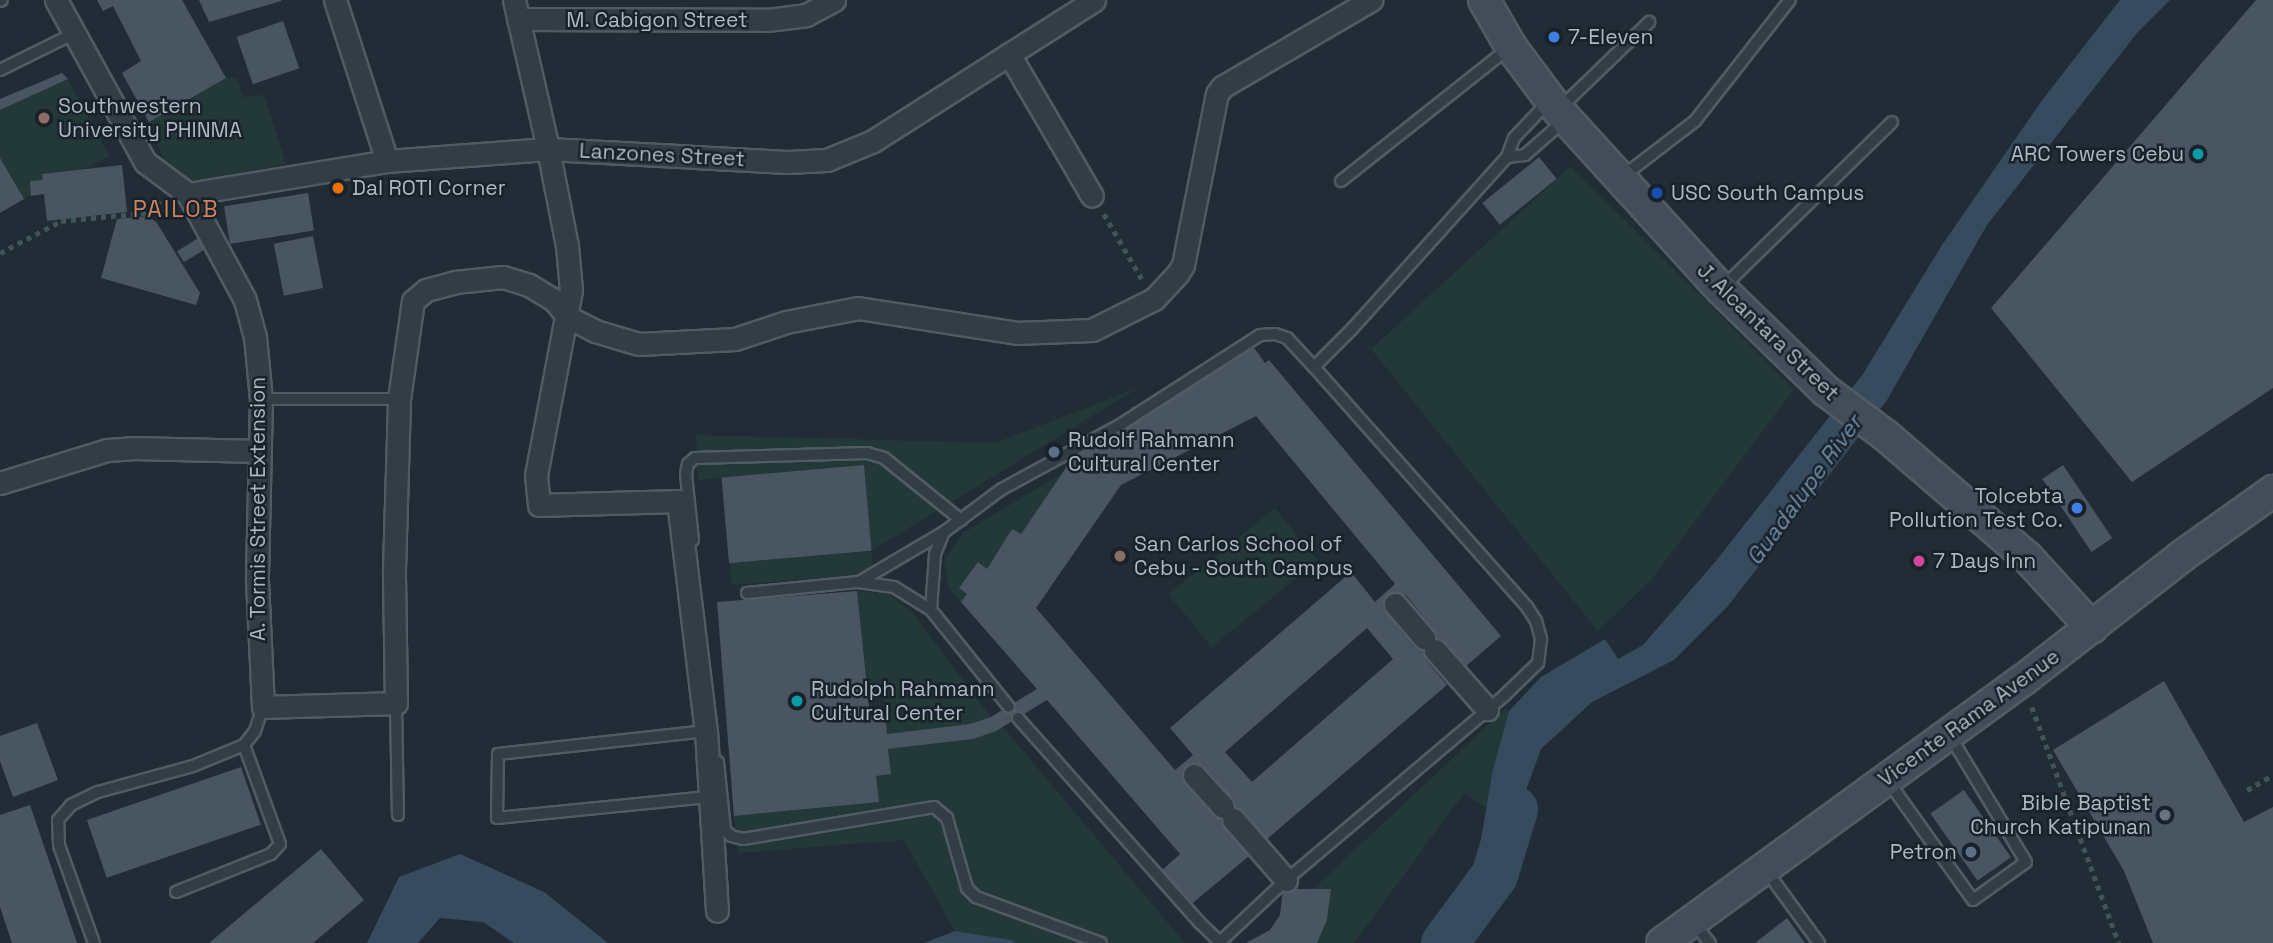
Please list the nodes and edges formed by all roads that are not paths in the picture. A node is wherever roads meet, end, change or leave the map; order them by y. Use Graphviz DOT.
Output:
graph roads {
  1 [pos="55,0"];
  2 [pos="335,0"];
  3 [pos="834,0"];
  4 [pos="1094,0"];
  5 [pos="1371,0"];
  6 [pos="1484,0"];
  7 [pos="1790,0"];
  8 [pos="805,7"];
  9 [pos="516,10"];
  10 [pos="1649,22"];
  11 [pos="73,34"];
  12 [pos="1511,47"];
  13 [pos="1009,54"];
  14 [pos="0,70"];
  15 [pos="1558,110"];
  16 [pos="1892,122"];
  17 [pos="548,149"];
  18 [pos="1507,157"];
  19 [pos="387,161"];
  20 [pos="1620,180"];
  21 [pos="1341,181"];
  22 [pos="188,194"];
  23 [pos="1093,196"];
  24 [pos="1721,289"];
  25 [pos="568,317"];
  26 [pos="1314,366"];
  27 [pos="261,399"];
  28 [pos="399,399"];
  29 [pos="259,451"];
  30 [pos="0,483"];
  31 [pos="2273,491"];
  32 [pos="961,520"];
  33 [pos="944,532"];
  34 [pos="858,582"];
  35 [pos="747,593"];
  36 [pos="1395,604"];
  37 [pos="931,610"];
  38 [pos="2092,628"];
  39 [pos="396,703"];
  40 [pos="263,707"];
  41 [pos="1009,707"];
  42 [pos="1487,709"];
  43 [pos="1018,718"];
  44 [pos="706,731"];
  45 [pos="1949,733"];
  46 [pos="244,745"];
  47 [pos="1194,775"];
  48 [pos="1887,779"];
  49 [pos="708,797"];
  50 [pos="398,815"];
  51 [pos="1764,867"];
  52 [pos="1286,880"];
  53 [pos="176,892"];
  54 [pos="717,911"];
  55 [pos="1685,937"];
  56 [pos="94,943"];
  57 [pos="1101,943"];
  58 [pos="1220,943"];
  59 [pos="1819,943"];
  1 -- 11 [label="street"];
  2 -- 19 [label="street"];
  3 -- 8 [label="street, M. Cabigon Street"];
  4 -- 13 [label="street, Lanzones Street"];
  5 -- 25 [label="street"];
  6 -- 12 [label="street, J. Alcantara Street"];
  7 -- 20 [label="lane"];
  8 -- 9 [label="street, M. Cabigon Street"];
  9 -- 17 [label="street"];
  10 -- 15 [label="lane"];
  11 -- 14 [label="lane"];
  11 -- 22 [label="street"];
  12 -- 15 [label="street, J. Alcantara Street"];
  12 -- 21 [label="lane"];
  13 -- 17 [label="street, Lanzones Street"];
  13 -- 23 [label="street"];
  15 -- 18 [label="lane"];
  15 -- 18 [label="lane"];
  15 -- 20 [label="street, J. Alcantara Street"];
  16 -- 24 [label="lane"];
  17 -- 19 [label="street, Lanzones Street"];
  17 -- 25 [label="street"];
  18 -- 26 [label="lane"];
  19 -- 22 [label="street, Lanzones Street"];
  20 -- 24 [label="street, J. Alcantara Street"];
  22 -- 27 [label="street, A. Tormis Street Extension"];
  24 -- 38 [label="street, J. Alcantara Street"];
  25 -- 28 [label="street"];
  25 -- 44 [label="street"];
  26 -- 32 [label="lane"];
  26 -- 42 [label="lane"];
  27 -- 28 [label="lane"];
  27 -- 29 [label="street, A. Tormis Street Extension"];
  28 -- 39 [label="street"];
  29 -- 30 [label="street"];
  29 -- 40 [label="street, A. Tormis Street Extension"];
  31 -- 38 [label="street, Vicente Rama Avenue"];
  32 -- 33 [label="lane"];
  32 -- 57 [label="lane"];
  33 -- 34 [label="lane"];
  33 -- 37 [label="lane"];
  34 -- 35 [label="lane"];
  34 -- 37 [label="lane"];
  36 -- 42 [label="street"];
  37 -- 41 [label="lane"];
  38 -- 45 [label="street, Vicente Rama Avenue"];
  39 -- 40 [label="street"];
  39 -- 50 [label="lane"];
  40 -- 46 [label="lane"];
  42 -- 52 [label="lane"];
  43 -- 58 [label="lane"];
  44 -- 49 [label="street"];
  44 -- 49 [label="lane"];
  45 -- 48 [label="street, Vicente Rama Avenue"];
  45 -- 48 [label="lane"];
  46 -- 53 [label="lane"];
  46 -- 56 [label="lane"];
  47 -- 52 [label="street"];
  48 -- 51 [label="street, Vicente Rama Avenue"];
  49 -- 54 [label="street"];
  51 -- 55 [label="street, Vicente Rama Avenue"];
  51 -- 59 [label="lane"];
  52 -- 58 [label="lane"];
}
